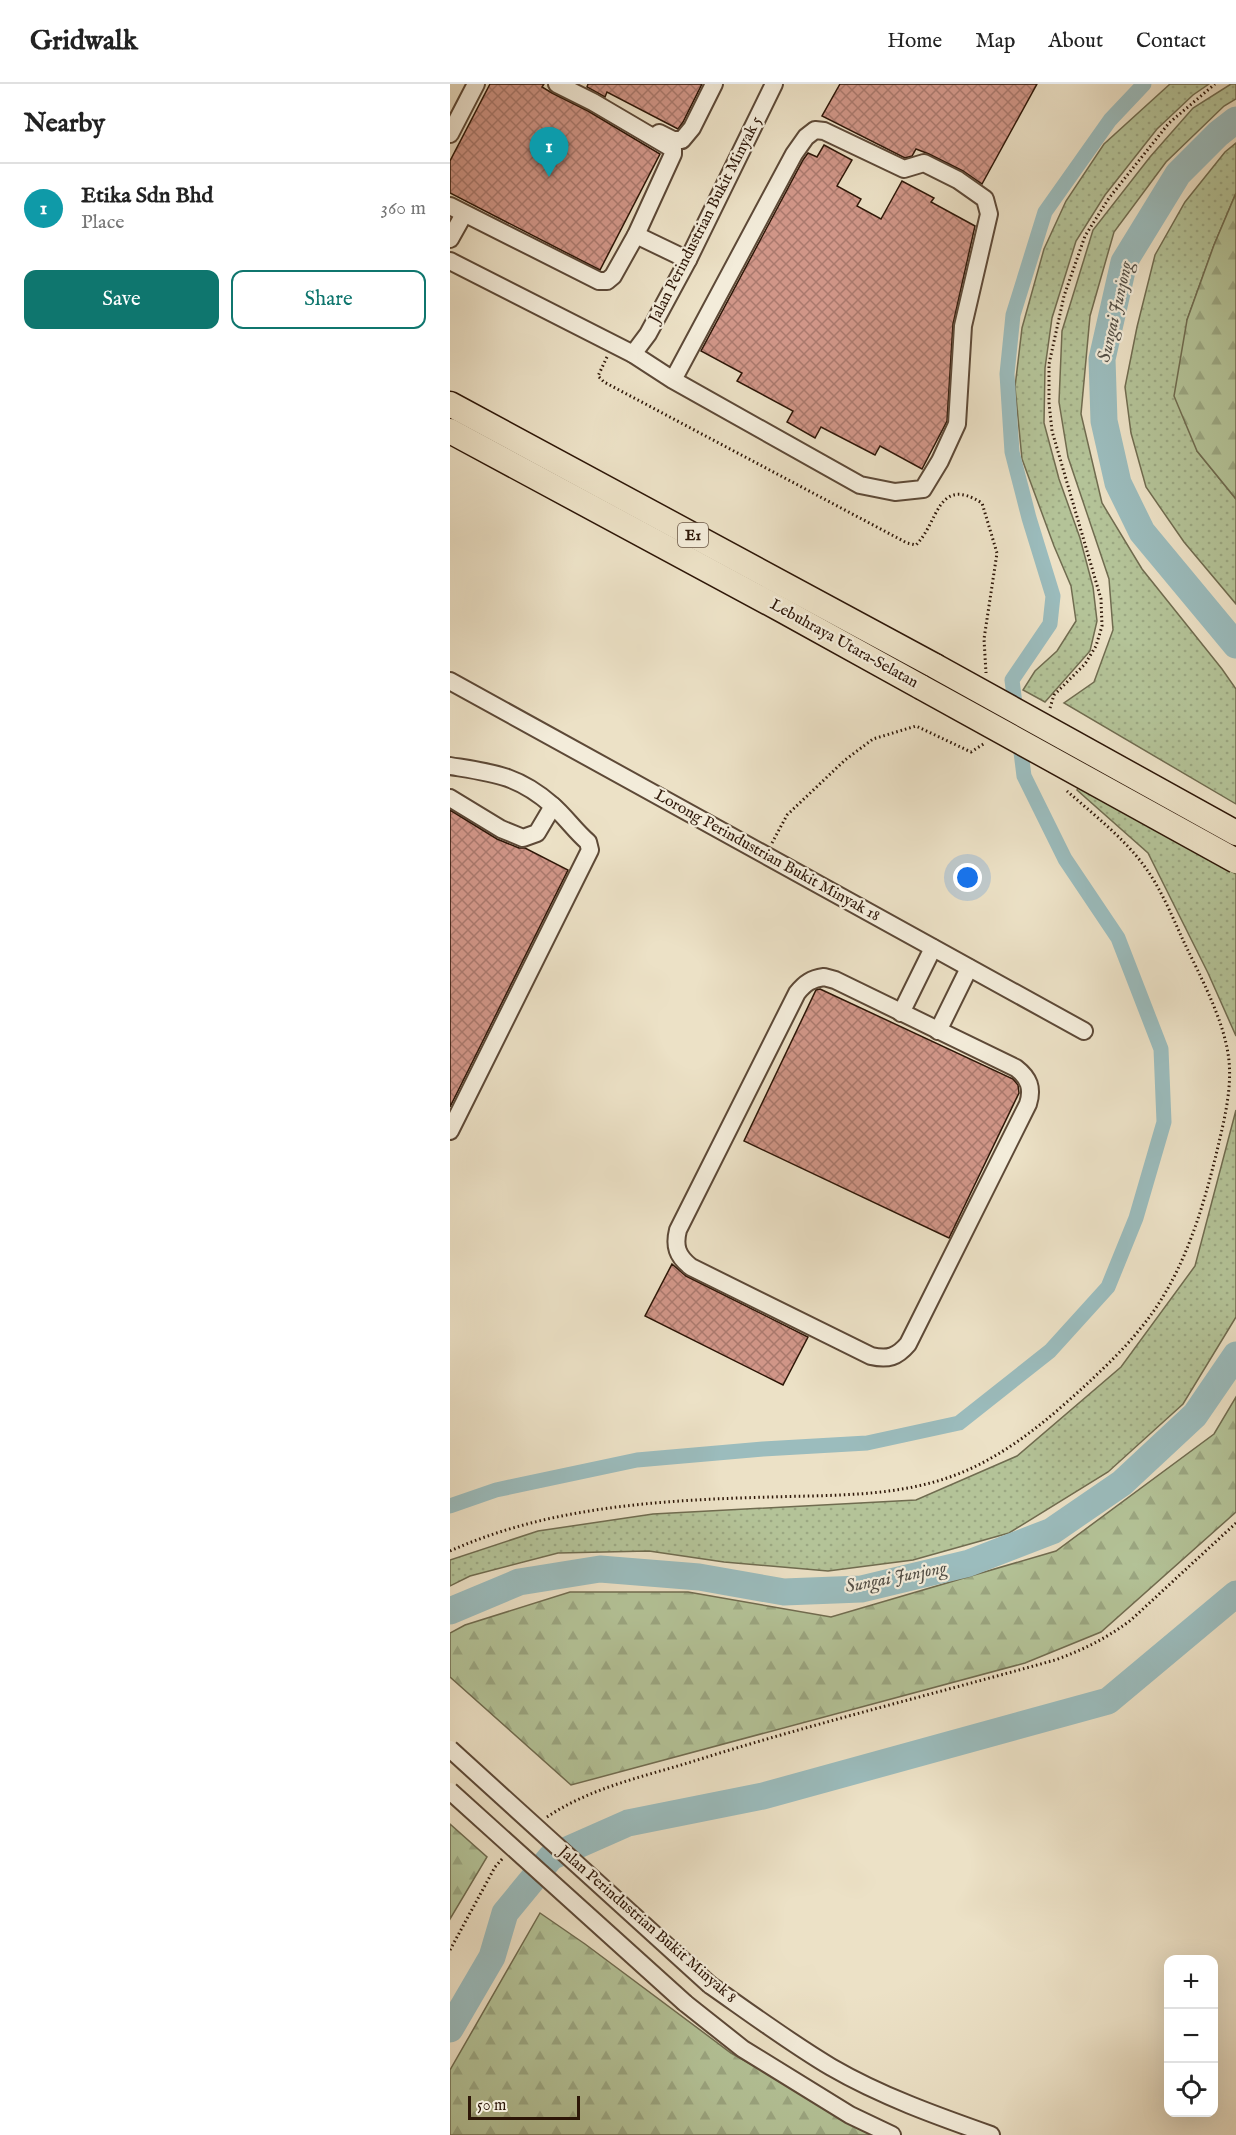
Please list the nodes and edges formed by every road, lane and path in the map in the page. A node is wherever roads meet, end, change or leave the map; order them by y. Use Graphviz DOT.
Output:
graph roads {
  1 [pos="476,84"];
  2 [pos="557,84"];
  3 [pos="561,84"];
  4 [pos="714,84"];
  5 [pos="774,84"];
  6 [pos="1215,84"];
  7 [pos="450,134"];
  8 [pos="457,210"];
  9 [pos="636,235"];
  10 [pos="450,239"];
  11 [pos="688,260"];
  12 [pos="450,261"];
  13 [pos="614,343"];
  14 [pos="633,354"];
  15 [pos="673,380"];
  16 [pos="450,404"];
  17 [pos="450,431"];
  18 [pos="986,680"];
  19 [pos="451,684"];
  20 [pos="1051,716"];
  21 [pos="990,740"];
  22 [pos="450,766"];
  23 [pos="1067,791"];
  24 [pos="450,798"];
  25 [pos="553,806"];
  26 [pos="1236,832"];
  27 [pos="765,855"];
  28 [pos="1236,861"];
  29 [pos="933,948"];
  30 [pos="969,968"];
  31 [pos="901,1013"];
  32 [pos="938,1031"];
  33 [pos="1083,1031"];
  34 [pos="450,1131"];
  35 [pos="1236,1523"];
  36 [pos="450,1551"];
  37 [pos="450,1749"];
  38 [pos="450,1791"];
  39 [pos="543,1820"];
  40 [pos="503,1858"];
  41 [pos="450,1950"];
  42 [pos="984,2134"];
  43 [pos="892,2135"];
  1 -- 7 [label="street"];
  2 -- 9 [label="street"];
  3 -- 4 [label="street"];
  5 -- 11 [label="street, Jalan Perindustrian Bukit Minyak 5"];
  6 -- 20 [label="path"];
  8 -- 9 [label="street"];
  8 -- 10 [label="street"];
  9 -- 11 [label="street"];
  11 -- 14 [label="street, Jalan Perindustrian Bukit Minyak 5"];
  12 -- 13 [label="street"];
  13 -- 14 [label="street"];
  13 -- 18 [label="path"];
  14 -- 15 [label="street"];
  15 -- 15 [label="street"];
  16 -- 26 [label="highway, Lebuhraya Utara–Selatan / E1, bridge"];
  17 -- 28 [label="highway, Lebuhraya Utara–Selatan / E1, bridge"];
  19 -- 27 [label="street, Lorong Perindustrian Bukit Minyak 18"];
  21 -- 27 [label="path"];
  22 -- 25 [label="street"];
  23 -- 36 [label="path"];
  24 -- 25 [label="street"];
  25 -- 34 [label="street"];
  27 -- 29 [label="street, Lorong Perindustrian Bukit Minyak 18"];
  29 -- 30 [label="street, Lorong Perindustrian Bukit Minyak 18"];
  29 -- 31 [label="street"];
  30 -- 32 [label="street"];
  30 -- 33 [label="street, Lorong Perindustrian Bukit Minyak 18"];
  31 -- 32 [label="street"];
  31 -- 32 [label="street"];
  35 -- 39 [label="path"];
  37 -- 42 [label="street, Jalan Perindustrian Bukit Minyak 8, bridge"];
  38 -- 43 [label="street, Jalan Perindustrian Bukit Minyak 8, bridge"];
  40 -- 41 [label="path"];
}
